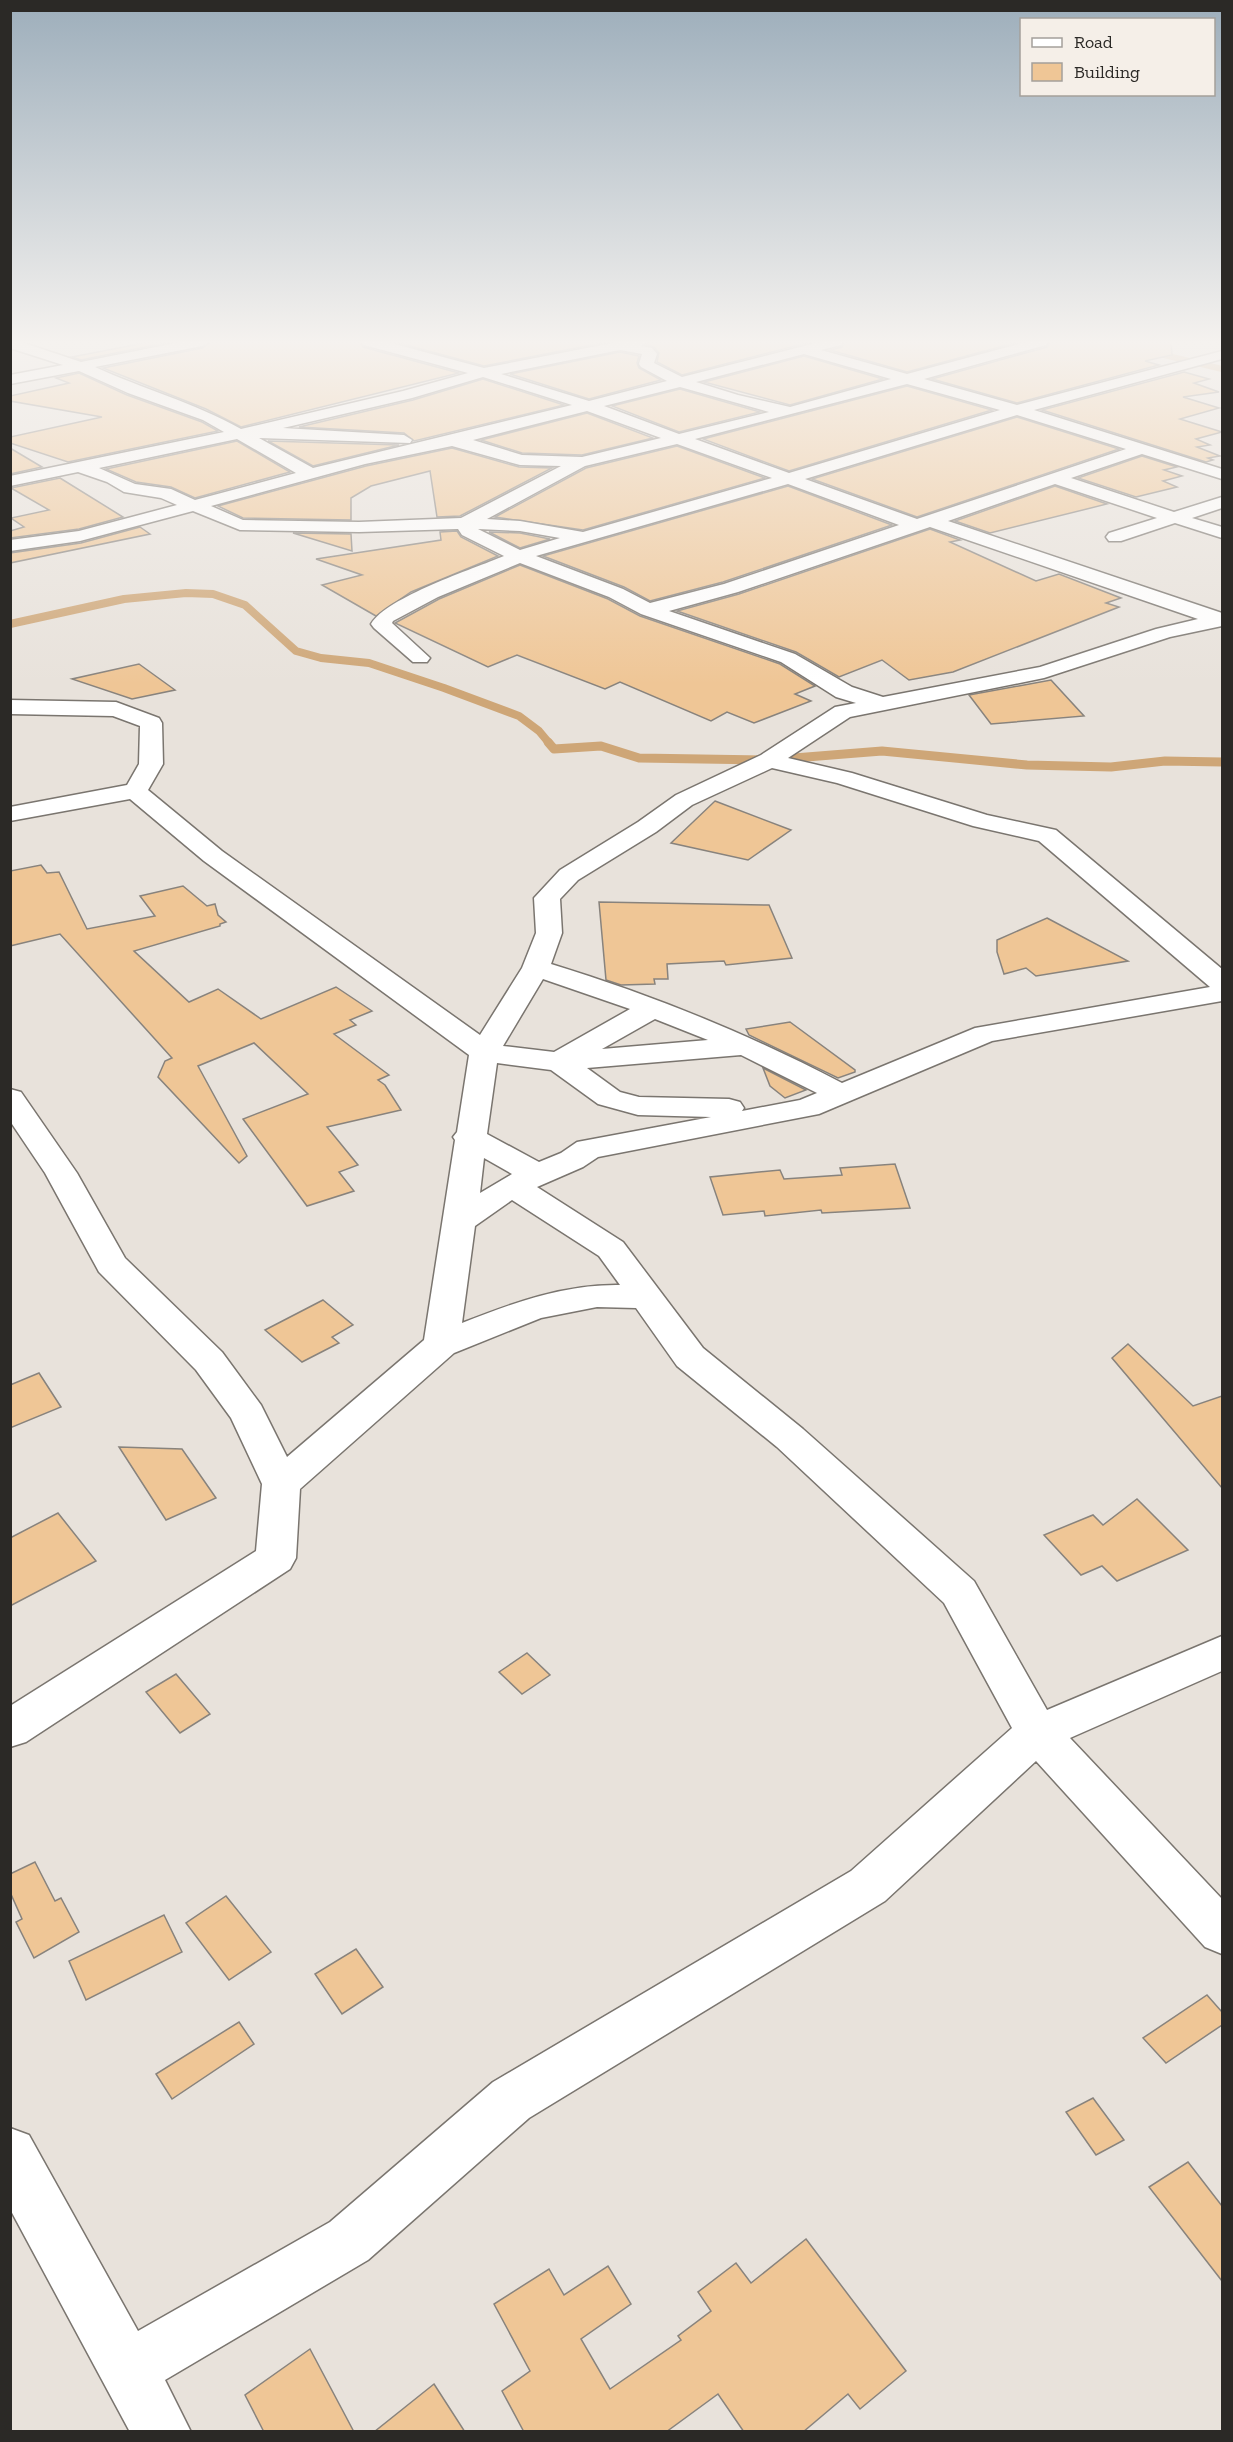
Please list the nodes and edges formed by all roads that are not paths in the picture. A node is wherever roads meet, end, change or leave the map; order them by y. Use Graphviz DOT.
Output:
graph roads {
  1 [pos="133,456"];
  2 [pos="278,456"];
  3 [pos="383,456"];
  4 [pos="508,456"];
  5 [pos="607,456"];
  6 [pos="731,456"];
  7 [pos="863,456"];
  8 [pos="1121,456"];
  9 [pos="1164,456"];
  10 [pos="582,462"];
  11 [pos="80,467"];
  12 [pos="1222,474"];
  13 [pos="312,475"];
  14 [pos="789,478"];
  15 [pos="1053,478"];
  16 [pos="10,481"];
  17 [pos="1222,502"];
  18 [pos="978,503"];
  19 [pos="197,506"];
  20 [pos="1174,517"];
  21 [pos="923,522"];
  22 [pos="465,523"];
  23 [pos="1222,533"];
  24 [pos="587,537"];
  25 [pos="1115,537"];
  26 [pos="10,546"];
  27 [pos="518,556"];
  28 [pos="648,610"];
  29 [pos="1222,620"];
  30 [pos="420,658"];
  31 [pos="878,704"];
  32 [pos="10,707"];
  33 [pos="769,760"];
  34 [pos="135,791"];
  35 [pos="10,814"];
  36 [pos="536,968"];
  37 [pos="1222,983"];
  38 [pos="1222,993"];
  39 [pos="653,1008"];
  40 [pos="745,1046"];
  41 [pos="484,1052"];
  42 [pos="559,1062"];
  43 [pos="841,1094"];
  44 [pos="10,1098"];
  45 [pos="808,1108"];
  46 [pos="469,1137"];
  47 [pos="512,1185"];
  48 [pos="459,1222"];
  49 [pos="646,1297"];
  50 [pos="441,1346"];
  51 [pos="281,1484"];
  52 [pos="1222,1653"];
  53 [pos="10,1729"];
  54 [pos="1037,1733"];
  55 [pos="1222,1932"];
  56 [pos="10,2154"];
  57 [pos="128,2369"];
  58 [pos="162,2432"];
  1 -- 11 [label="street"];
  2 -- 13 [label="street"];
  3 -- 13 [label="street"];
  4 -- 10 [label="street"];
  5 -- 10 [label="street"];
  6 -- 14 [label="street"];
  7 -- 14 [label="street"];
  8 -- 15 [label="street"];
  9 -- 12 [label="street"];
  10 -- 22 [label="street"];
  11 -- 16 [label="street"];
  11 -- 19 [label="street"];
  13 -- 19 [label="street"];
  14 -- 21 [label="street"];
  14 -- 24 [label="street"];
  15 -- 20 [label="street"];
  15 -- 21 [label="street"];
  17 -- 20 [label="street"];
  18 -- 21 [label="street"];
  19 -- 22 [label="street"];
  19 -- 26 [label="street"];
  20 -- 23 [label="street"];
  20 -- 25 [label="street"];
  21 -- 28 [label="street"];
  21 -- 29 [label="street"];
  22 -- 24 [label="street"];
  22 -- 27 [label="street"];
  24 -- 27 [label="street"];
  27 -- 28 [label="street"];
  27 -- 30 [label="street"];
  28 -- 31 [label="street"];
  29 -- 31 [label="street"];
  31 -- 33 [label="street"];
  32 -- 34 [label="street"];
  33 -- 36 [label="street"];
  33 -- 37 [label="street"];
  34 -- 35 [label="street"];
  34 -- 41 [label="street"];
  36 -- 39 [label="street"];
  36 -- 41 [label="street"];
  38 -- 43 [label="street"];
  39 -- 40 [label="street"];
  39 -- 42 [label="street"];
  40 -- 42 [label="street"];
  40 -- 43 [label="street"];
  41 -- 42 [label="street"];
  41 -- 46 [label="street"];
  42 -- 45 [label="street"];
  43 -- 45 [label="street"];
  44 -- 51 [label="street"];
  45 -- 47 [label="street"];
  46 -- 47 [label="street"];
  46 -- 48 [label="street"];
  47 -- 48 [label="street"];
  47 -- 49 [label="street"];
  48 -- 50 [label="street"];
  49 -- 50 [label="street"];
  49 -- 54 [label="street"];
  50 -- 51 [label="street"];
  51 -- 53 [label="street"];
  52 -- 54 [label="street"];
  54 -- 55 [label="street"];
  54 -- 57 [label="street"];
  56 -- 57 [label="street"];
  57 -- 58 [label="street"];
}
